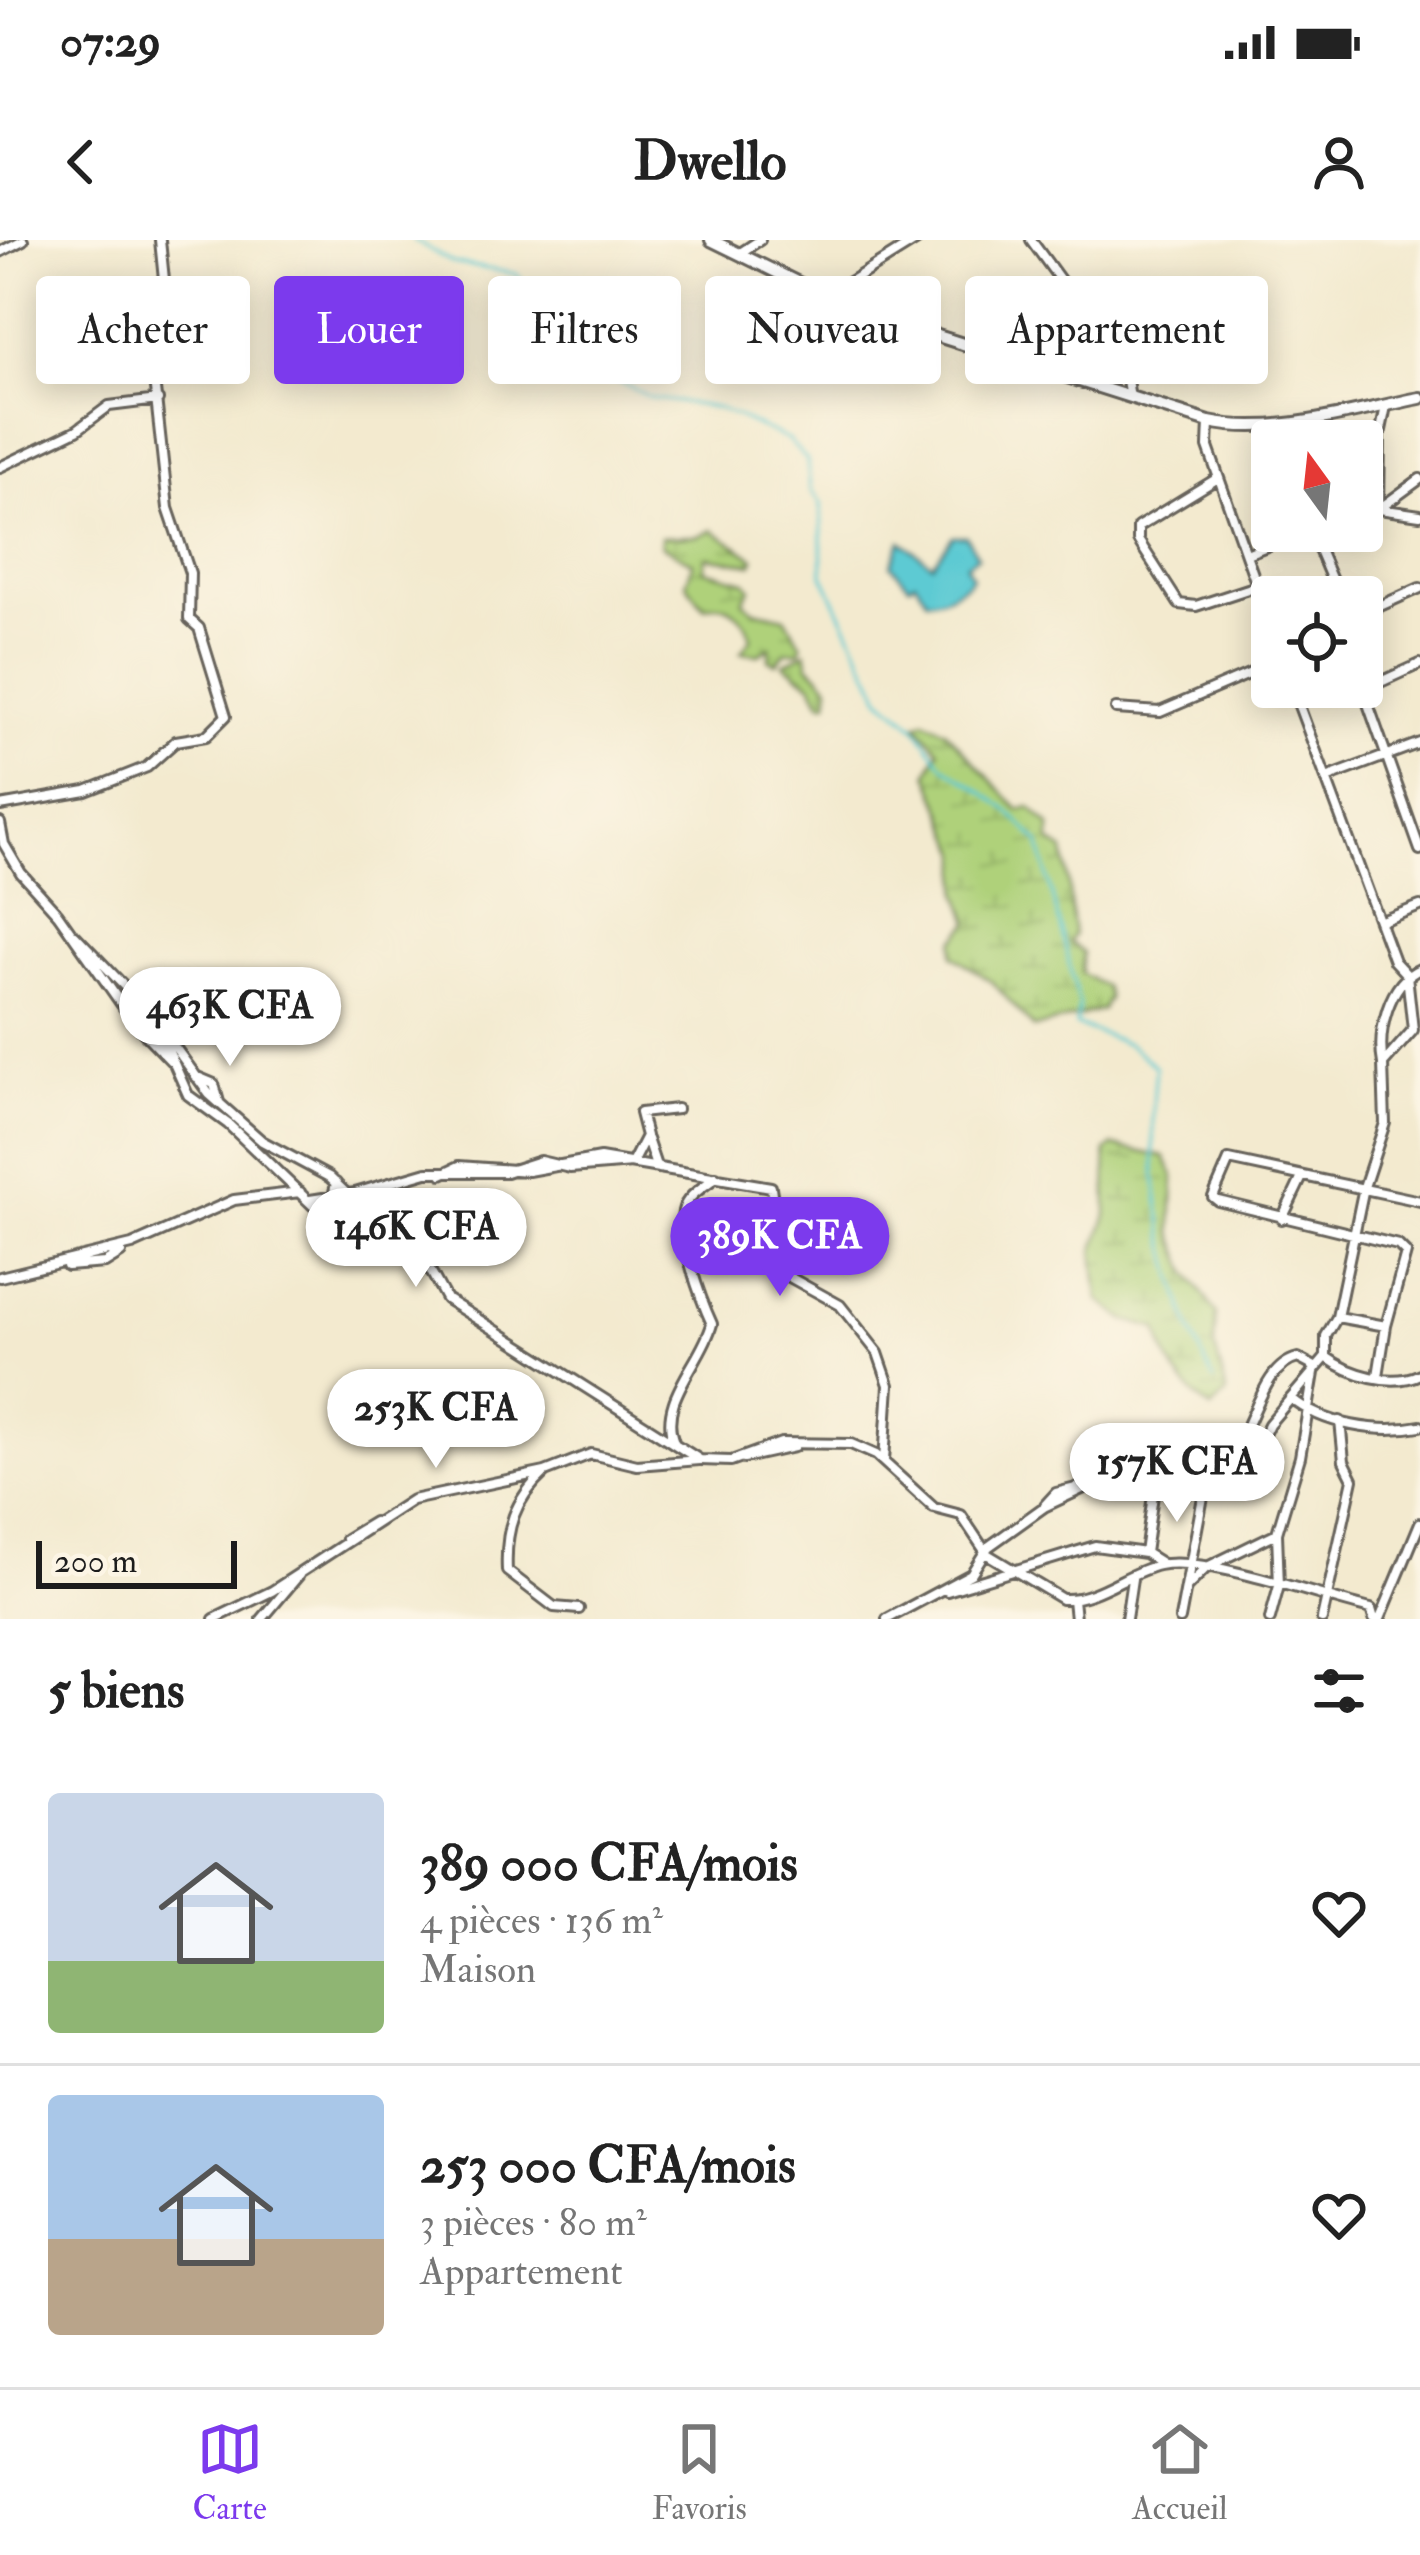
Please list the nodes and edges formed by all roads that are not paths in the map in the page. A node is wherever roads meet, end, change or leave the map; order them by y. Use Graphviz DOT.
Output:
graph roads {
  1 [pos="23,240"];
  2 [pos="160,240"];
  3 [pos="710,240"];
  4 [pos="760,240"];
  5 [pos="917,240"];
  6 [pos="1031,240"];
  7 [pos="0,252"];
  8 [pos="740,253"];
  9 [pos="785,276"];
  10 [pos="860,276"];
  11 [pos="941,335"];
  12 [pos="1130,397"];
  13 [pos="1420,398"];
  14 [pos="158,400"];
  15 [pos="1387,405"];
  16 [pos="1302,420"];
  17 [pos="1209,422"];
  18 [pos="1383,422"];
  19 [pos="1251,427"];
  20 [pos="0,467"];
  21 [pos="1218,478"];
  22 [pos="1420,479"];
  23 [pos="1383,506"];
  24 [pos="1383,510"];
  25 [pos="1420,515"];
  26 [pos="1249,553"];
  27 [pos="1255,576"];
  28 [pos="1251,588"];
  29 [pos="1420,588"];
  30 [pos="1383,605"];
  31 [pos="1420,664"];
  32 [pos="1251,668"];
  33 [pos="1383,679"];
  34 [pos="1301,708"];
  35 [pos="1369,708"];
  36 [pos="1116,709"];
  37 [pos="1420,743"];
  38 [pos="1385,757"];
  39 [pos="1329,777"];
  40 [pos="0,806"];
  41 [pos="0,823"];
  42 [pos="2,840"];
  43 [pos="1420,850"];
  44 [pos="1420,906"];
  45 [pos="1384,920"];
  46 [pos="69,930"];
  47 [pos="1420,969"];
  48 [pos="1407,974"];
  49 [pos="1416,1015"];
  50 [pos="1420,1039"];
  51 [pos="1405,1045"];
  52 [pos="1383,1064"];
  53 [pos="677,1109"];
  54 [pos="646,1136"];
  55 [pos="632,1163"];
  56 [pos="656,1166"];
  57 [pos="717,1176"];
  58 [pos="1303,1177"];
  59 [pos="336,1184"];
  60 [pos="1364,1187"];
  61 [pos="300,1192"];
  62 [pos="348,1195"];
  63 [pos="331,1198"];
  64 [pos="308,1200"];
  65 [pos="1420,1201"];
  66 [pos="1282,1219"];
  67 [pos="328,1220"];
  68 [pos="1357,1238"];
  69 [pos="0,1275"];
  70 [pos="1337,1317"];
  71 [pos="1386,1326"];
  72 [pos="1326,1357"];
  73 [pos="1315,1367"];
  74 [pos="1378,1376"];
  75 [pos="1418,1376"];
  76 [pos="1291,1398"];
  77 [pos="1307,1412"];
  78 [pos="1340,1421"];
  79 [pos="1420,1426"];
  80 [pos="675,1446"];
  81 [pos="700,1460"];
  82 [pos="1170,1461"];
  83 [pos="884,1462"];
  84 [pos="1157,1465"];
  85 [pos="1209,1465"];
  86 [pos="545,1472"];
  87 [pos="1420,1522"];
  88 [pos="1277,1533"];
  89 [pos="1144,1553"];
  90 [pos="987,1554"];
  91 [pos="1162,1564"];
  92 [pos="1188,1567"];
  93 [pos="1207,1567"];
  94 [pos="300,1571"];
  95 [pos="1016,1572"];
  96 [pos="1132,1580"];
  97 [pos="1279,1586"];
  98 [pos="1185,1589"];
  99 [pos="1327,1598"];
  100 [pos="930,1599"];
  101 [pos="1073,1599"];
  102 [pos="579,1609"];
  103 [pos="1183,1618"];
  104 [pos="214,1619"];
  105 [pos="262,1619"];
  106 [pos="886,1619"];
  107 [pos="1075,1619"];
  108 [pos="1126,1619"];
  109 [pos="1270,1619"];
  110 [pos="1322,1619"];
  111 [pos="1377,1619"];
  1 -- 7 [label="street"];
  2 -- 14 [label="street"];
  3 -- 8 [label="main road"];
  4 -- 8 [label="street"];
  5 -- 10 [label="street"];
  6 -- 12 [label="street"];
  8 -- 9 [label="main road"];
  11 -- 12 [label="main road"];
  12 -- 17 [label="main road"];
  13 -- 15 [label="main road"];
  14 -- 20 [label="street"];
  14 -- 40 [label="street"];
  15 -- 16 [label="main road"];
  15 -- 18 [label="street"];
  17 -- 19 [label="main road"];
  17 -- 21 [label="street"];
  21 -- 26 [label="street"];
  21 -- 28 [label="street"];
  22 -- 23 [label="street"];
  24 -- 25 [label="street"];
  26 -- 27 [label="street"];
  29 -- 30 [label="street"];
  31 -- 33 [label="street"];
  32 -- 36 [label="street"];
  34 -- 39 [label="street"];
  35 -- 38 [label="street"];
  37 -- 38 [label="street"];
  38 -- 39 [label="street"];
  38 -- 43 [label="street"];
  39 -- 45 [label="street"];
  41 -- 42 [label="street"];
  42 -- 46 [label="street"];
  44 -- 45 [label="street"];
  45 -- 48 [label="street"];
  46 -- 59 [label="street"];
  46 -- 61 [label="street"];
  47 -- 48 [label="street"];
  48 -- 49 [label="street"];
  48 -- 52 [label="street"];
  49 -- 51 [label="street"];
  50 -- 51 [label="street"];
  51 -- 52 [label="street"];
  52 -- 60 [label="street"];
  53 -- 54 [label="street"];
  54 -- 55 [label="street"];
  54 -- 56 [label="street"];
  55 -- 56 [label="street"];
  55 -- 62 [label="street"];
  56 -- 57 [label="street"];
  57 -- 80 [label="street"];
  57 -- 83 [label="street"];
  58 -- 60 [label="street"];
  58 -- 66 [label="street"];
  58 -- 66 [label="street"];
  59 -- 62 [label="street"];
  59 -- 63 [label="street"];
  60 -- 65 [label="street"];
  60 -- 68 [label="street"];
  61 -- 64 [label="street"];
  61 -- 69 [label="street"];
  62 -- 63 [label="street"];
  63 -- 64 [label="street"];
  63 -- 67 [label="street"];
  64 -- 67 [label="street"];
  66 -- 68 [label="street"];
  67 -- 80 [label="street"];
  68 -- 70 [label="street"];
  68 -- 71 [label="street"];
  70 -- 71 [label="street"];
  70 -- 72 [label="street"];
  71 -- 74 [label="street"];
  72 -- 73 [label="street"];
  72 -- 74 [label="street"];
  73 -- 76 [label="street"];
  73 -- 77 [label="street"];
  73 -- 82 [label="street"];
  74 -- 75 [label="street"];
  76 -- 77 [label="street"];
  76 -- 85 [label="street"];
  77 -- 78 [label="street"];
  77 -- 88 [label="street"];
  78 -- 79 [label="street"];
  78 -- 99 [label="street"];
  80 -- 81 [label="street"];
  81 -- 83 [label="street"];
  81 -- 86 [label="street"];
  82 -- 84 [label="street"];
  82 -- 85 [label="street"];
  83 -- 90 [label="street"];
  84 -- 89 [label="street"];
  84 -- 90 [label="street"];
  85 -- 92 [label="street"];
  86 -- 94 [label="street"];
  86 -- 102 [label="street"];
  87 -- 111 [label="street"];
  88 -- 93 [label="street"];
  88 -- 97 [label="street"];
  89 -- 91 [label="street"];
  89 -- 95 [label="street"];
  90 -- 95 [label="street"];
  90 -- 100 [label="street"];
  91 -- 92 [label="street"];
  91 -- 96 [label="street"];
  92 -- 93 [label="street"];
  92 -- 98 [label="street"];
  93 -- 97 [label="street"];
  93 -- 98 [label="street"];
  94 -- 104 [label="street"];
  94 -- 105 [label="street"];
  95 -- 100 [label="street"];
  95 -- 101 [label="street"];
  96 -- 101 [label="street"];
  96 -- 108 [label="street"];
  97 -- 99 [label="street"];
  97 -- 109 [label="street"];
  98 -- 103 [label="street"];
  99 -- 110 [label="street"];
  99 -- 111 [label="street"];
  100 -- 106 [label="street"];
  101 -- 107 [label="street"];
}
